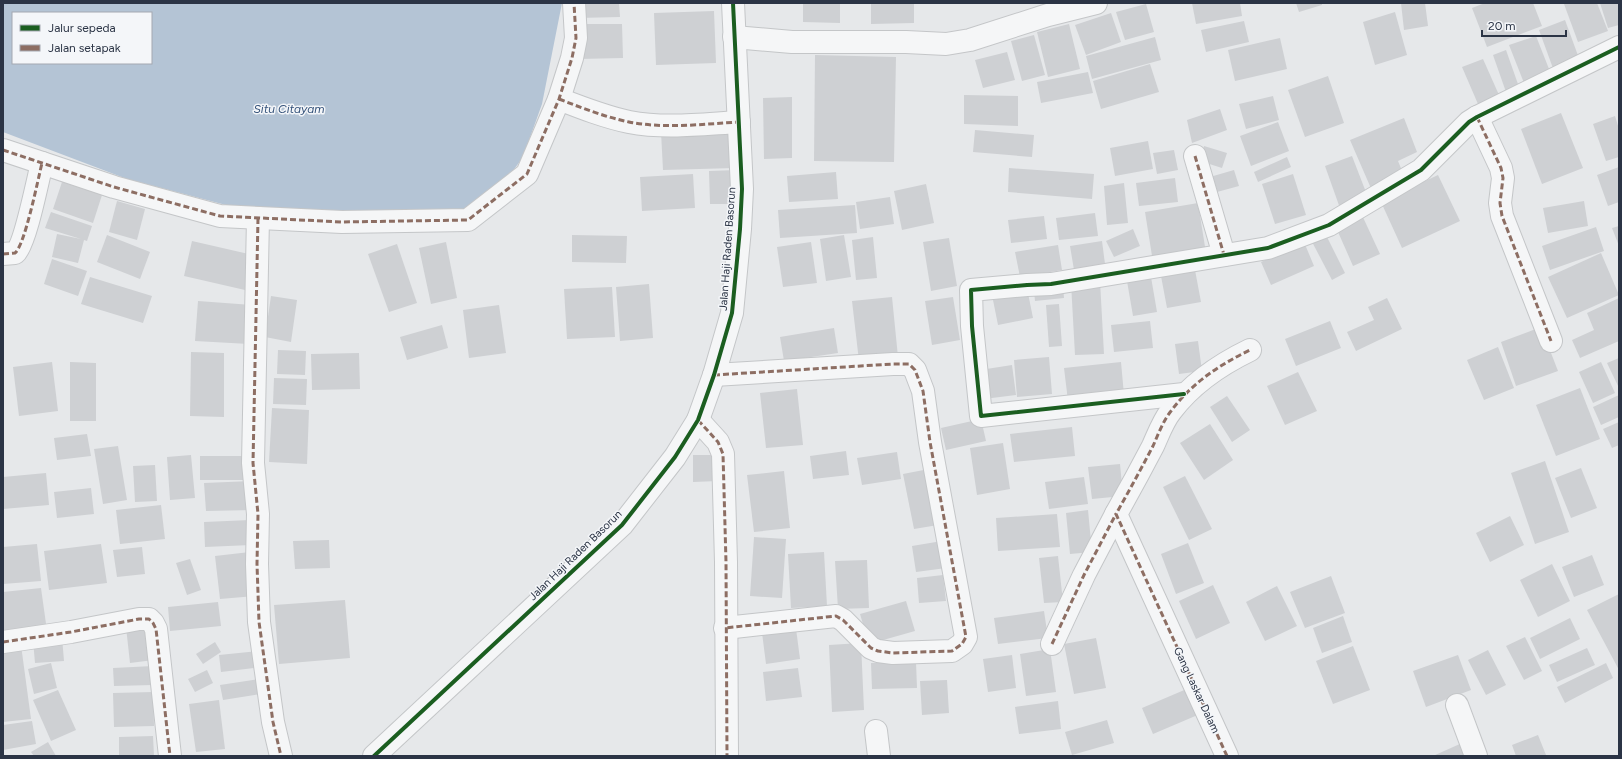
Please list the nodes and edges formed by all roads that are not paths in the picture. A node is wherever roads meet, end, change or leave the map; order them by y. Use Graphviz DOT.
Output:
graph roads {
  1 [pos="574,3"];
  2 [pos="733,3"];
  3 [pos="1096,3"];
  4 [pos="734,37"];
  5 [pos="1619,47"];
  6 [pos="560,99"];
  7 [pos="1478,117"];
  8 [pos="739,122"];
  9 [pos="3,150"];
  10 [pos="1195,156"];
  11 [pos="42,163"];
  12 [pos="258,218"];
  13 [pos="3,254"];
  14 [pos="1224,255"];
  15 [pos="1551,342"];
  16 [pos="1250,350"];
  17 [pos="714,375"];
  18 [pos="1184,394"];
  19 [pos="698,420"];
  20 [pos="1116,514"];
  21 [pos="725,628"];
  22 [pos="3,642"];
  23 [pos="1052,644"];
  24 [pos="1457,705"];
  25 [pos="876,731"];
  26 [pos="170,756"];
  27 [pos="281,756"];
  28 [pos="374,756"];
  29 [pos="727,756"];
  30 [pos="879,756"];
  31 [pos="1227,756"];
  32 [pos="1476,756"];
  1 -- 6 [label="street"];
  2 -- 4 [label="street, Jalan Haji Raden Basorun"];
  3 -- 4 [label="street"];
  4 -- 8 [label="street, Jalan Haji Raden Basorun"];
  5 -- 7 [label="street"];
  6 -- 8 [label="street"];
  6 -- 12 [label="street"];
  7 -- 14 [label="street"];
  7 -- 15 [label="street"];
  8 -- 17 [label="street, Jalan Haji Raden Basorun"];
  9 -- 11 [label="street"];
  10 -- 14 [label="street"];
  11 -- 12 [label="street"];
  11 -- 13 [label="street"];
  12 -- 27 [label="street"];
  14 -- 18 [label="street"];
  16 -- 18 [label="street"];
  17 -- 19 [label="street, Jalan Haji Raden Basorun"];
  17 -- 21 [label="street"];
  18 -- 20 [label="street"];
  19 -- 21 [label="street"];
  19 -- 28 [label="street, Jalan Haji Raden Basorun"];
  20 -- 23 [label="street"];
  20 -- 31 [label="street, Gang Laskar Dalam"];
  21 -- 29 [label="street"];
  22 -- 26 [label="street"];
  24 -- 32 [label="street"];
  25 -- 30 [label="street"];
}
